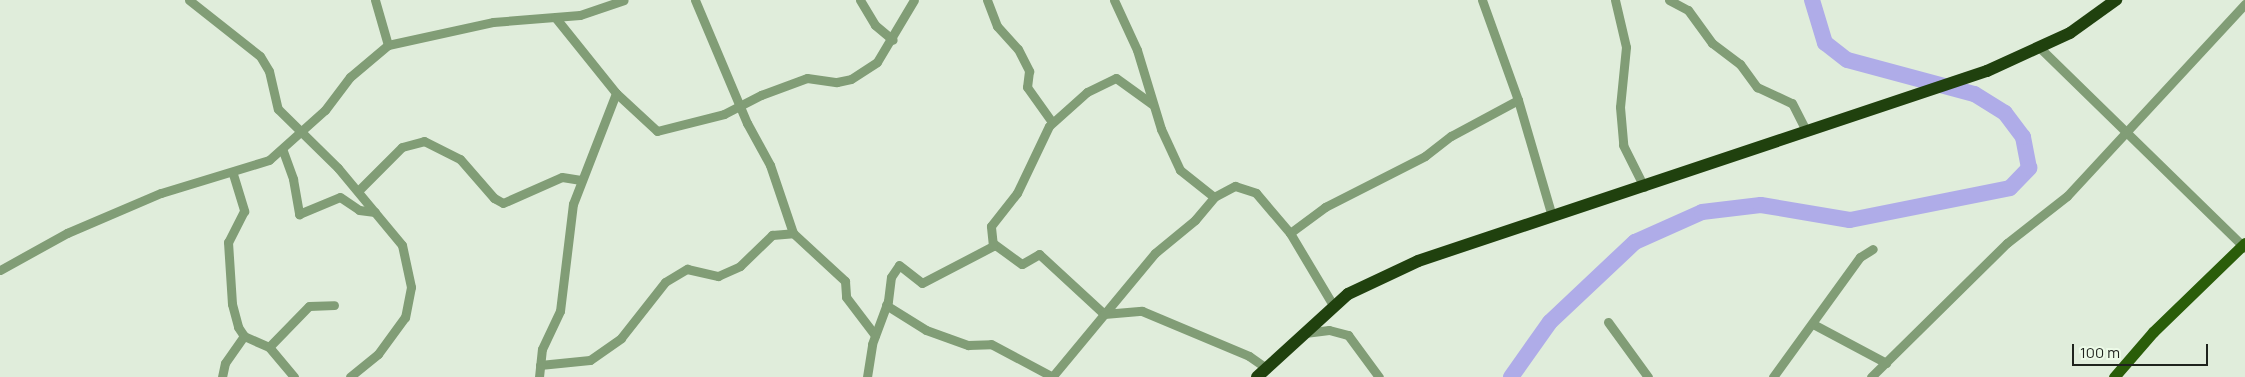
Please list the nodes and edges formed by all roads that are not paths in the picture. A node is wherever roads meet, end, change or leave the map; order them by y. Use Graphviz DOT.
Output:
graph roads {
  1 [pos="189,0"];
  2 [pos="375,0"];
  3 [pos="624,0"];
  4 [pos="695,0"];
  5 [pos="860,0"];
  6 [pos="914,0"];
  7 [pos="987,0"];
  8 [pos="1114,0"];
  9 [pos="1482,0"];
  10 [pos="1615,0"];
  11 [pos="1669,0"];
  12 [pos="2116,0"];
  13 [pos="2245,4"];
  14 [pos="555,17"];
  15 [pos="893,40"];
  16 [pos="388,45"];
  17 [pos="2040,48"];
  18 [pos="616,93"];
  19 [pos="1518,100"];
  20 [pos="1152,104"];
  21 [pos="741,106"];
  22 [pos="1052,122"];
  23 [pos="2128,130"];
  24 [pos="1806,131"];
  25 [pos="300,134"];
  26 [pos="283,151"];
  27 [pos="233,174"];
  28 [pos="581,180"];
  29 [pos="1644,187"];
  30 [pos="358,191"];
  31 [pos="1214,196"];
  32 [pos="376,212"];
  33 [pos="1552,216"];
  34 [pos="792,233"];
  35 [pos="1290,233"];
  36 [pos="994,244"];
  37 [pos="2244,245"];
  38 [pos="1874,249"];
  39 [pos="0,270"];
  40 [pos="334,305"];
  41 [pos="886,305"];
  42 [pos="1333,305"];
  43 [pos="1104,314"];
  44 [pos="1608,322"];
  45 [pos="1813,324"];
  46 [pos="1300,334"];
  47 [pos="875,335"];
  48 [pos="244,336"];
  49 [pos="270,347"];
  50 [pos="1886,363"];
  51 [pos="540,365"];
  52 [pos="1261,372"];
  53 [pos="222,377"];
  54 [pos="294,377"];
  55 [pos="350,377"];
  56 [pos="539,377"];
  57 [pos="867,377"];
  58 [pos="1052,377"];
  59 [pos="1378,377"];
  60 [pos="1648,377"];
  61 [pos="1773,377"];
  62 [pos="1871,377"];
  63 [pos="2114,377"];
  1 -- 25 [label="street"];
  2 -- 16 [label="street"];
  3 -- 14 [label="street"];
  4 -- 21 [label="street"];
  5 -- 15 [label="street"];
  6 -- 15 [label="street"];
  7 -- 22 [label="street"];
  8 -- 20 [label="street"];
  9 -- 19 [label="street"];
  10 -- 29 [label="street"];
  11 -- 24 [label="street"];
  12 -- 17 [label="highway"];
  13 -- 23 [label="street"];
  14 -- 16 [label="street"];
  14 -- 18 [label="street"];
  15 -- 21 [label="street"];
  16 -- 25 [label="street"];
  17 -- 23 [label="street"];
  17 -- 24 [label="highway"];
  18 -- 21 [label="street"];
  18 -- 28 [label="street"];
  19 -- 33 [label="street"];
  19 -- 35 [label="street"];
  20 -- 22 [label="street"];
  20 -- 31 [label="street"];
  21 -- 34 [label="street"];
  22 -- 36 [label="street"];
  23 -- 37 [label="street"];
  23 -- 50 [label="street"];
  24 -- 29 [label="highway"];
  25 -- 26 [label="street"];
  25 -- 30 [label="street"];
  26 -- 27 [label="street"];
  26 -- 32 [label="street"];
  27 -- 39 [label="street"];
  27 -- 48 [label="street"];
  28 -- 30 [label="street"];
  28 -- 51 [label="street"];
  29 -- 33 [label="highway"];
  30 -- 32 [label="street"];
  31 -- 35 [label="street"];
  31 -- 43 [label="street"];
  32 -- 55 [label="street"];
  33 -- 42 [label="highway"];
  34 -- 47 [label="street"];
  34 -- 51 [label="street"];
  35 -- 42 [label="street"];
  36 -- 41 [label="street"];
  36 -- 43 [label="street"];
  37 -- 63 [label="main road"];
  38 -- 45 [label="street"];
  40 -- 49 [label="street"];
  41 -- 47 [label="street"];
  41 -- 58 [label="street"];
  42 -- 46 [label="highway"];
  43 -- 52 [label="street"];
  43 -- 58 [label="street"];
  44 -- 60 [label="street"];
  45 -- 50 [label="street"];
  45 -- 61 [label="street"];
  46 -- 52 [label="highway"];
  46 -- 59 [label="street"];
  47 -- 57 [label="street"];
  48 -- 49 [label="street"];
  48 -- 53 [label="street"];
  49 -- 54 [label="street"];
  50 -- 62 [label="street"];
  51 -- 56 [label="street"];
}
